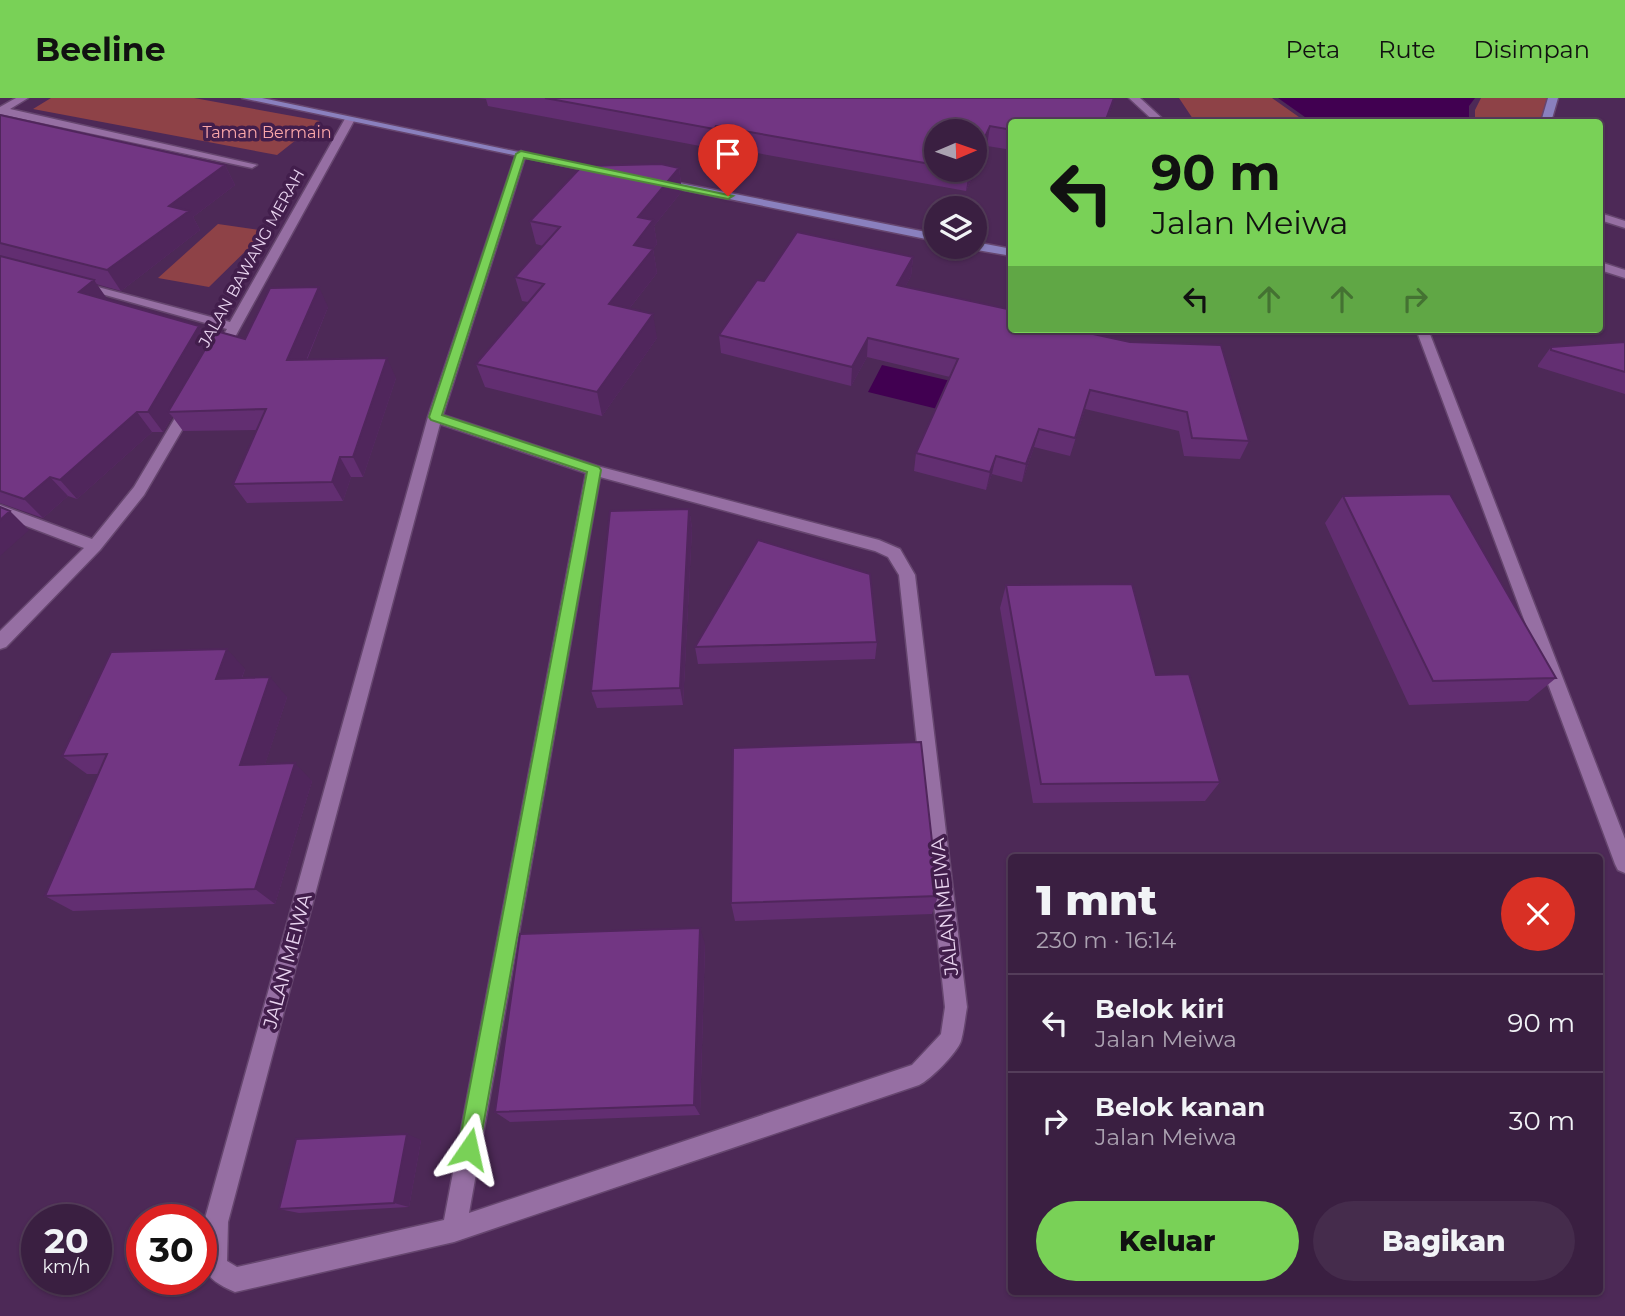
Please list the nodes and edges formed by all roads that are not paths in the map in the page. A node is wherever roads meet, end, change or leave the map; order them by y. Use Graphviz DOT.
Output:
graph roads {
  1 [pos="23,98"];
  2 [pos="247,98"];
  3 [pos="1134,98"];
  4 [pos="1553,98"];
  5 [pos="0,111"];
  6 [pos="350,119"];
  7 [pos="1158,119"];
  8 [pos="1547,119"];
  9 [pos="521,154"];
  10 [pos="252,165"];
  11 [pos="614,173"];
  12 [pos="641,178"];
  13 [pos="1603,217"];
  14 [pos="1625,225"];
  15 [pos="924,236"];
  16 [pos="987,248"];
  17 [pos="1008,252"];
  18 [pos="1603,266"];
  19 [pos="1625,274"];
  20 [pos="65,282"];
  21 [pos="234,327"];
  22 [pos="1424,333"];
  23 [pos="214,362"];
  24 [pos="194,397"];
  25 [pos="435,417"];
  26 [pos="594,470"];
  27 [pos="0,510"];
  28 [pos="94,546"];
  29 [pos="0,642"];
  30 [pos="1625,864"];
  31 [pos="454,1230"];
  1 -- 5 [label="street"];
  2 -- 6 [label="street"];
  3 -- 7 [label="street"];
  4 -- 8 [label="street"];
  5 -- 10 [label="street"];
  6 -- 9 [label="street"];
  6 -- 21 [label="street, JALAN BAWANG MERAH"];
  9 -- 11 [label="street"];
  9 -- 25 [label="street, JALAN MEIWA"];
  12 -- 15 [label="street"];
  13 -- 14 [label="street"];
  16 -- 17 [label="street"];
  18 -- 19 [label="street"];
  20 -- 21 [label="street"];
  21 -- 23 [label="street, JALAN BAWANG MERAH"];
  22 -- 30 [label="street"];
  24 -- 28 [label="street"];
  25 -- 26 [label="street, JALAN MEIWA"];
  25 -- 31 [label="street, JALAN MEIWA"];
  26 -- 31 [label="street"];
  26 -- 31 [label="street, JALAN MEIWA"];
  27 -- 28 [label="street"];
  28 -- 29 [label="street"];
}
